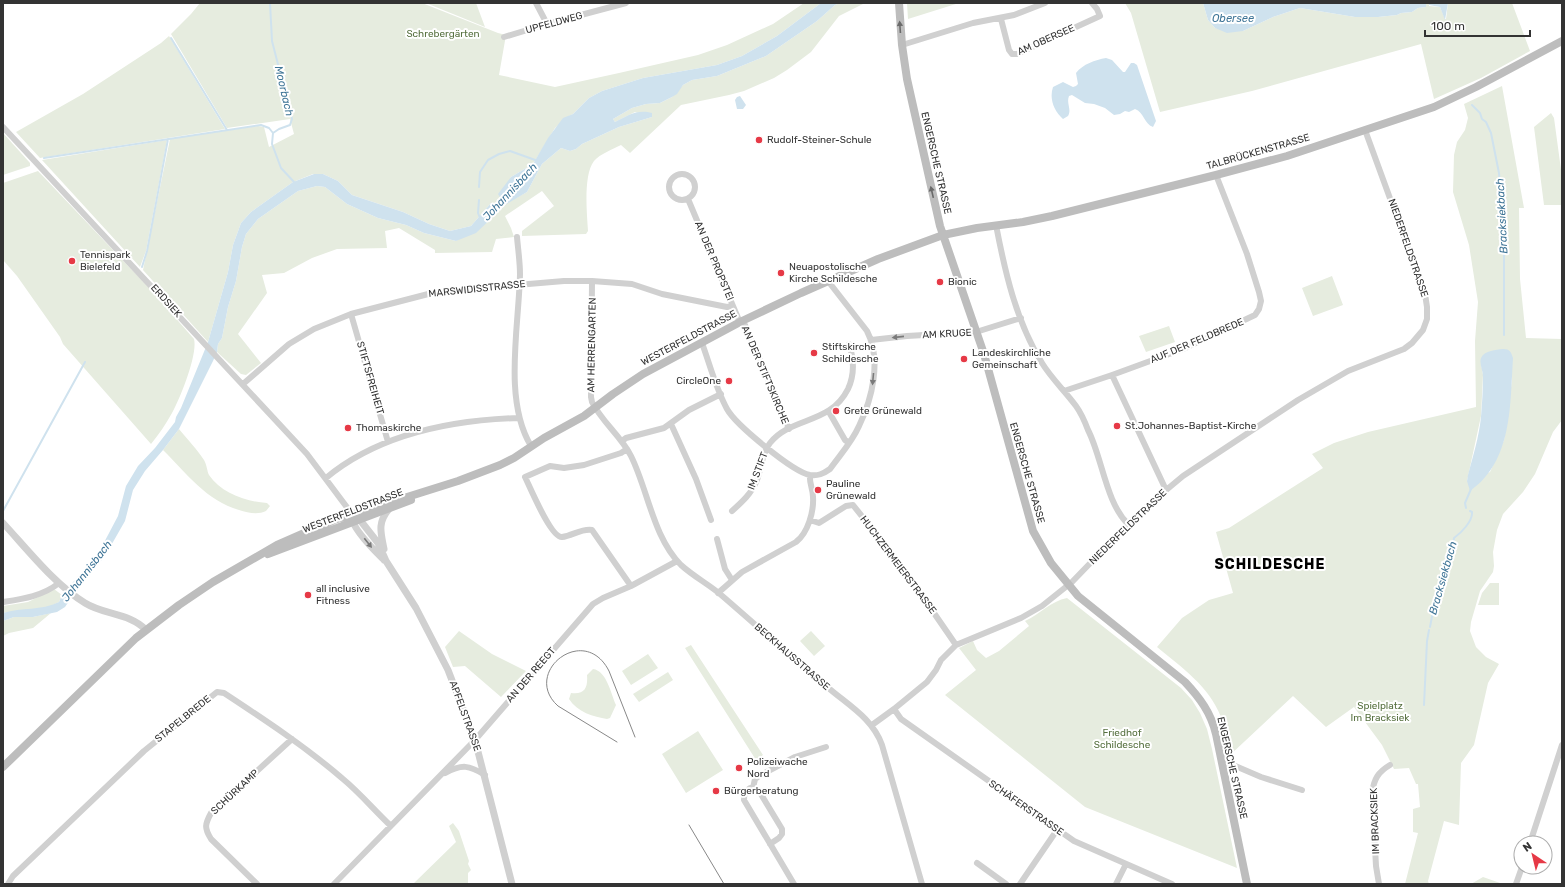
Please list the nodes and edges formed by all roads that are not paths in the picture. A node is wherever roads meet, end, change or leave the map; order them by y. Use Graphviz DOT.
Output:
graph roads {
  1 [pos="536,3"];
  2 [pos="1045,3"];
  3 [pos="1092,3"];
  4 [pos="623,4"];
  5 [pos="899,4"];
  6 [pos="1001,19"];
  7 [pos="547,24"];
  8 [pos="504,37"];
  9 [pos="1562,41"];
  10 [pos="902,45"];
  11 [pos="3,127"];
  12 [pos="1365,130"];
  13 [pos="1216,175"];
  14 [pos="688,199"];
  15 [pos="996,225"];
  16 [pos="943,235"];
  17 [pos="517,237"];
  18 [pos="592,281"];
  19 [pos="828,281"];
  20 [pos="519,285"];
  21 [pos="733,306"];
  22 [pos="351,314"];
  23 [pos="1021,318"];
  24 [pos="742,321"];
  25 [pos="976,332"];
  26 [pos="871,340"];
  27 [pos="702,343"];
  28 [pos="849,344"];
  29 [pos="1112,375"];
  30 [pos="243,384"];
  31 [pos="1064,391"];
  32 [pos="721,394"];
  33 [pos="596,408"];
  34 [pos="829,412"];
  35 [pos="519,418"];
  36 [pos="671,424"];
  37 [pos="788,429"];
  38 [pos="622,441"];
  39 [pos="388,442"];
  40 [pos="849,443"];
  41 [pos="531,446"];
  42 [pos="768,448"];
  43 [pos="627,449"];
  44 [pos="810,475"];
  45 [pos="326,478"];
  46 [pos="458,481"];
  47 [pos="1166,490"];
  48 [pos="389,509"];
  49 [pos="732,511"];
  50 [pos="355,519"];
  51 [pos="711,520"];
  52 [pos="810,520"];
  53 [pos="3,523"];
  54 [pos="1128,524"];
  55 [pos="716,539"];
  56 [pos="386,561"];
  57 [pos="677,561"];
  58 [pos="732,580"];
  59 [pos="59,583"];
  60 [pos="1069,585"];
  61 [pos="631,586"];
  62 [pos="718,593"];
  63 [pos="3,602"];
  64 [pos="146,630"];
  65 [pos="956,645"];
  66 [pos="894,709"];
  67 [pos="872,725"];
  68 [pos="292,739"];
  69 [pos="475,740"];
  70 [pos="1562,745"];
  71 [pos="826,747"];
  72 [pos="1222,763"];
  73 [pos="1390,765"];
  74 [pos="3,767"];
  75 [pos="485,775"];
  76 [pos="440,776"];
  77 [pos="754,788"];
  78 [pos="1302,790"];
  79 [pos="391,826"];
  80 [pos="1057,830"];
  81 [pos="1533,835"];
  82 [pos="770,844"];
  83 [pos="977,863"];
  84 [pos="1126,864"];
  85 [pos="8,884"];
  86 [pos="257,884"];
  87 [pos="334,884"];
  88 [pos="512,884"];
  89 [pos="794,884"];
  90 [pos="922,884"];
  91 [pos="1006,884"];
  92 [pos="1020,884"];
  93 [pos="1116,884"];
  94 [pos="1172,884"];
  95 [pos="1246,884"];
  96 [pos="1379,884"];
  1 -- 7 [label="street"];
  2 -- 6 [label="street"];
  3 -- 6 [label="street, AM OBERSEE"];
  4 -- 7 [label="street, UPFELDWEG"];
  10 -- 5 [label="main road, ENGERSCHE STRASSE, one-way"];
  6 -- 10 [label="street"];
  7 -- 8 [label="street, UPFELDWEG"];
  9 -- 12 [label="main road, TALBRÜCKENSTRASSE"];
  16 -- 10 [label="main road, ENGERSCHE STRASSE, one-way"];
  11 -- 30 [label="street, ERDSIEK"];
  12 -- 13 [label="main road, TALBRÜCKENSTRASSE"];
  12 -- 47 [label="street, NIEDERFELDSTRASSE"];
  13 -- 15 [label="main road, TALBRÜCKENSTRASSE"];
  13 -- 29 [label="street, AUF DER FELDBREDE"];
  14 -- 14 [label="street"];
  14 -- 21 [label="street, AN DER PROPSTEI"];
  15 -- 16 [label="main road, TALBRÜCKENSTRASSE"];
  15 -- 23 [label="street"];
  16 -- 19 [label="main road, WESTERFELDSTRASSE"];
  16 -- 25 [label="main road, ENGERSCHE STRASSE"];
  17 -- 20 [label="street"];
  18 -- 20 [label="street, MARSWIDISSTRASSE"];
  18 -- 21 [label="street, MARSWIDISSTRASSE"];
  18 -- 33 [label="street, AM HERRENGARTEN"];
  19 -- 24 [label="main road, WESTERFELDSTRASSE"];
  19 -- 26 [label="street"];
  20 -- 22 [label="street, MARSWIDISSTRASSE"];
  20 -- 35 [label="street"];
  21 -- 24 [label="street, AN DER PROPSTEI"];
  22 -- 30 [label="street, MARSWIDISSTRASSE"];
  22 -- 39 [label="street, STIFTSFREIHEIT"];
  23 -- 25 [label="street, AM KRUGE"];
  23 -- 31 [label="street"];
  24 -- 27 [label="main road, WESTERFELDSTRASSE"];
  24 -- 37 [label="street, AN DER STIFTSKIRCHE"];
  25 -- 26 [label="street, AM KRUGE, one-way"];
  25 -- 60 [label="main road, ENGERSCHE STRASSE"];
  26 -- 40 [label="street, one-way"];
  27 -- 32 [label="street"];
  27 -- 33 [label="main road, WESTERFELDSTRASSE"];
  28 -- 34 [label="street, AN DER STIFTSKIRCHE"];
  29 -- 31 [label="street, AUF DER FELDBREDE"];
  29 -- 47 [label="street"];
  30 -- 45 [label="street, ERDSIEK"];
  31 -- 54 [label="street"];
  32 -- 36 [label="street"];
  32 -- 42 [label="street"];
  33 -- 38 [label="street, BECKHAUSSTRASSE"];
  33 -- 41 [label="main road, WESTERFELDSTRASSE"];
  34 -- 37 [label="street, AN DER STIFTSKIRCHE"];
  34 -- 40 [label="street"];
  35 -- 39 [label="street"];
  35 -- 41 [label="street"];
  36 -- 38 [label="street"];
  36 -- 51 [label="street"];
  37 -- 42 [label="street, AN DER STIFTSKIRCHE"];
  38 -- 43 [label="street, BECKHAUSSTRASSE"];
  39 -- 45 [label="street"];
  40 -- 44 [label="street"];
  41 -- 46 [label="main road, WESTERFELDSTRASSE"];
  42 -- 44 [label="street"];
  42 -- 49 [label="street, IM STIFT"];
  43 -- 57 [label="street, BECKHAUSSTRASSE"];
  43 -- 61 [label="street"];
  44 -- 52 [label="street"];
  45 -- 50 [label="street, WESTERFELDSTRASSE"];
  46 -- 48 [label="main road, WESTERFELDSTRASSE"];
  46 -- 50 [label="main road, WESTERFELDSTRASSE"];
  47 -- 54 [label="street, NIEDERFELDSTRASSE"];
  48 -- 50 [label="main road, WESTERFELDSTRASSE"];
  48 -- 56 [label="street"];
  50 -- 56 [label="street, APFELSTRASSE"];
  50 -- 64 [label="main road, WESTERFELDSTRASSE"];
  52 -- 58 [label="street"];
  52 -- 65 [label="street, HUCHZERMEIERSTRASSE"];
  53 -- 59 [label="street"];
  54 -- 60 [label="street, NIEDERFELDSTRASSE"];
  55 -- 58 [label="street"];
  56 -- 69 [label="street, APFELSTRASSE"];
  57 -- 61 [label="street, AN DER REEGT"];
  57 -- 62 [label="street, BECKHAUSSTRASSE"];
  58 -- 62 [label="street"];
  59 -- 63 [label="street"];
  59 -- 64 [label="street"];
  60 -- 65 [label="street, NIEDERFELDSTRASSE"];
  60 -- 72 [label="main road, ENGERSCHE STRASSE"];
  61 -- 69 [label="street, AN DER REEGT"];
  62 -- 67 [label="street, BECKHAUSSTRASSE"];
  64 -- 74 [label="main road, WESTERFELDSTRASSE"];
  65 -- 66 [label="street, NIEDERFELDSTRASSE"];
  66 -- 67 [label="street, NIEDERFELDSTRASSE"];
  66 -- 80 [label="street, SCHÄFERSTRASSE"];
  67 -- 90 [label="street, BECKHAUSSTRASSE"];
  68 -- 79 [label="street, STAPELBREDE"];
  68 -- 85 [label="street, STAPELBREDE"];
  68 -- 86 [label="street, SCHÜRKAMP"];
  69 -- 75 [label="street, APFELSTRASSE"];
  69 -- 76 [label="street, AN DER REEGT"];
  70 -- 81 [label="street"];
  71 -- 77 [label="street"];
  72 -- 78 [label="street"];
  72 -- 95 [label="main road, ENGERSCHE STRASSE"];
  73 -- 96 [label="street, IM BRACKSIEK"];
  75 -- 76 [label="street, AN DER REEGT"];
  75 -- 88 [label="street, APFELSTRASSE"];
  76 -- 79 [label="street, AN DER REEGT"];
  77 -- 82 [label="street"];
  77 -- 82 [label="street"];
  79 -- 87 [label="street, AN DER REEGT"];
  80 -- 84 [label="street, SCHÄFERSTRASSE"];
  80 -- 92 [label="street"];
  82 -- 89 [label="street"];
  83 -- 91 [label="street"];
  84 -- 93 [label="street"];
  84 -- 94 [label="street, SCHÄFERSTRASSE"];
}
